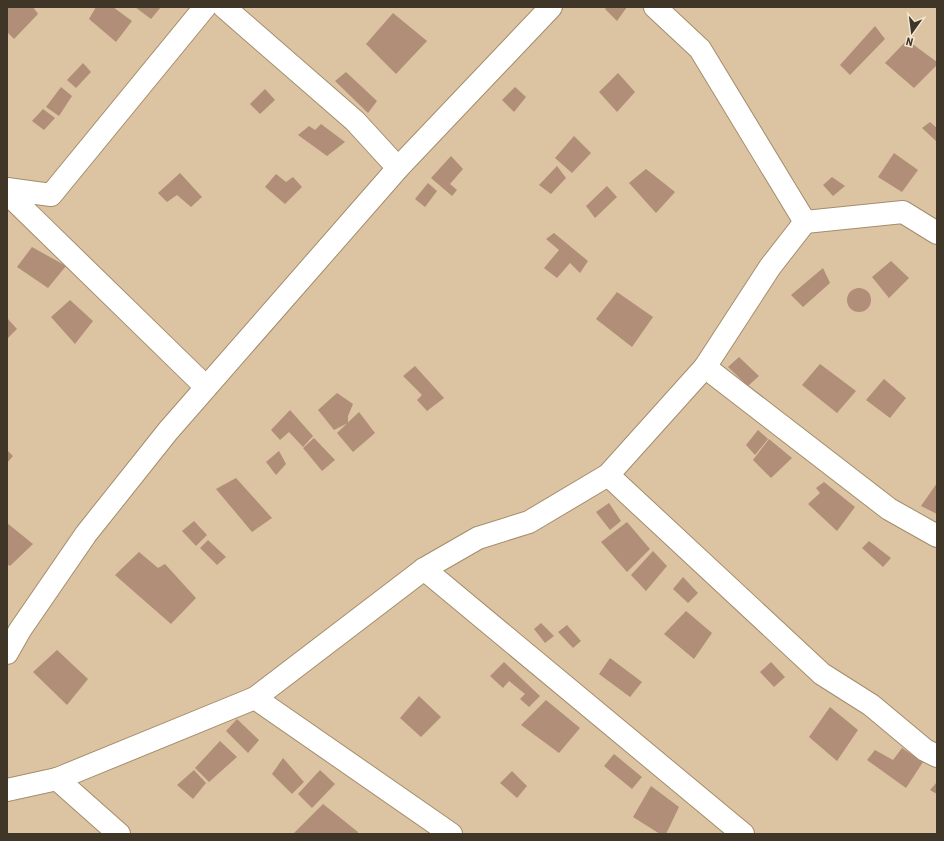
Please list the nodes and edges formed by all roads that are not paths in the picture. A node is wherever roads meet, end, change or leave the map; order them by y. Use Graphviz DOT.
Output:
graph roads {
  1 [pos="205,7"];
  2 [pos="224,7"];
  3 [pos="551,7"];
  4 [pos="655,7"];
  5 [pos="398,168"];
  6 [pos="7,189"];
  7 [pos="7,193"];
  8 [pos="805,222"];
  9 [pos="937,232"];
  10 [pos="705,367"];
  11 [pos="206,387"];
  12 [pos="608,475"];
  13 [pos="937,536"];
  14 [pos="424,569"];
  15 [pos="13,623"];
  16 [pos="7,653"];
  17 [pos="255,698"];
  18 [pos="937,756"];
  19 [pos="57,779"];
  20 [pos="7,790"];
  21 [pos="119,834"];
  22 [pos="451,834"];
  23 [pos="743,834"];
  1 -- 6 [label="street"];
  2 -- 5 [label="street"];
  3 -- 5 [label="street"];
  4 -- 8 [label="street"];
  5 -- 11 [label="street"];
  7 -- 11 [label="street"];
  8 -- 9 [label="street"];
  8 -- 10 [label="street"];
  10 -- 12 [label="street"];
  10 -- 13 [label="street"];
  11 -- 15 [label="street"];
  12 -- 14 [label="street"];
  12 -- 18 [label="street"];
  14 -- 17 [label="street"];
  14 -- 23 [label="street"];
  15 -- 16 [label="street"];
  17 -- 19 [label="street"];
  17 -- 22 [label="street"];
  19 -- 20 [label="street"];
  19 -- 21 [label="street"];
}
